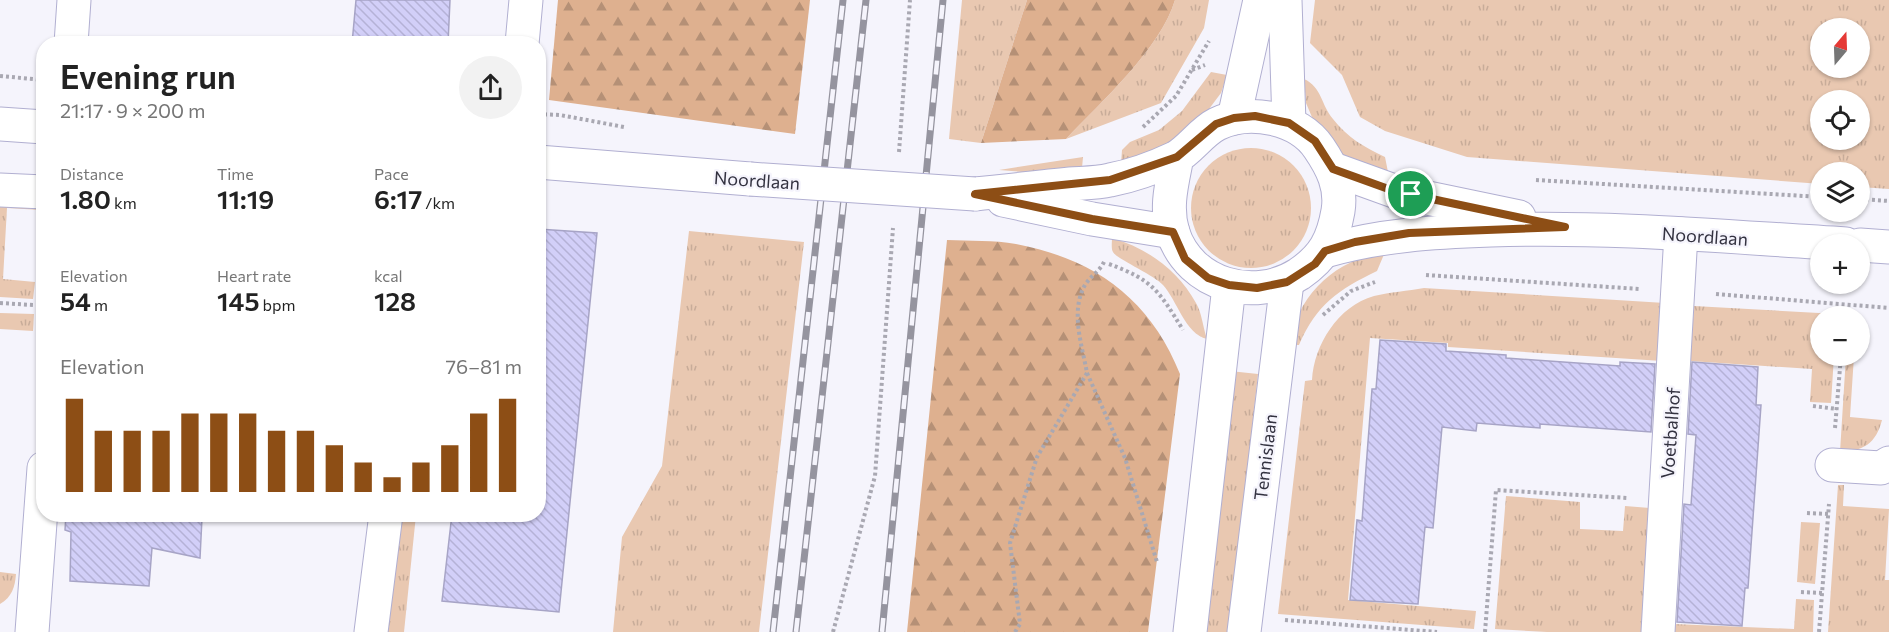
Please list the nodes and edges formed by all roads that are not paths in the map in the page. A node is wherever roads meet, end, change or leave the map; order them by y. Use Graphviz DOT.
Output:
graph roads {
  1 [pos="74,0"];
  2 [pos="526,0"];
  3 [pos="1260,0"];
  4 [pos="1285,0"];
  5 [pos="72,36"];
  6 [pos="523,36"];
  7 [pos="1234,118"];
  8 [pos="1289,123"];
  9 [pos="0,124"];
  10 [pos="36,126"];
  11 [pos="1177,157"];
  12 [pos="546,163"];
  13 [pos="1333,169"];
  14 [pos="0,190"];
  15 [pos="36,192"];
  16 [pos="975,194"];
  17 [pos="1565,227"];
  18 [pos="1173,232"];
  19 [pos="1681,234"];
  20 [pos="1810,242"];
  21 [pos="1870,246"];
  22 [pos="1889,247"];
  23 [pos="1325,251"];
  24 [pos="1287,282"];
  25 [pos="1229,285"];
  26 [pos="1889,463"];
  27 [pos="1832,465"];
  28 [pos="40,522"];
  29 [pos="385,522"];
  30 [pos="32,632"];
  31 [pos="371,632"];
  32 [pos="1190,632"];
  33 [pos="1244,632"];
  34 [pos="1658,632"];
  1 -- 5 [label="street"];
  2 -- 6 [label="street"];
  3 -- 7 [label="street"];
  4 -- 8 [label="street"];
  7 -- 8 [label="street, Noordlaan"];
  7 -- 11 [label="street, Noordlaan"];
  8 -- 13 [label="street, Noordlaan"];
  9 -- 10 [label="street"];
  11 -- 16 [label="street, Noordlaan"];
  11 -- 18 [label="street, Noordlaan"];
  12 -- 16 [label="street, Noordlaan, bridge"];
  13 -- 17 [label="street, Noordlaan"];
  13 -- 23 [label="street, Noordlaan"];
  14 -- 15 [label="street"];
  16 -- 18 [label="street, Noordlaan"];
  17 -- 19 [label="street, Noordlaan"];
  17 -- 23 [label="street, Noordlaan"];
  18 -- 25 [label="street, Noordlaan"];
  19 -- 20 [label="street, Noordlaan"];
  19 -- 34 [label="street, Voetbalhof"];
  21 -- 22 [label="street"];
  23 -- 24 [label="street, Noordlaan"];
  24 -- 25 [label="street, Noordlaan"];
  24 -- 33 [label="street, Tennislaan"];
  25 -- 32 [label="street"];
  26 -- 27 [label="street"];
  28 -- 30 [label="street"];
  29 -- 31 [label="street"];
}
